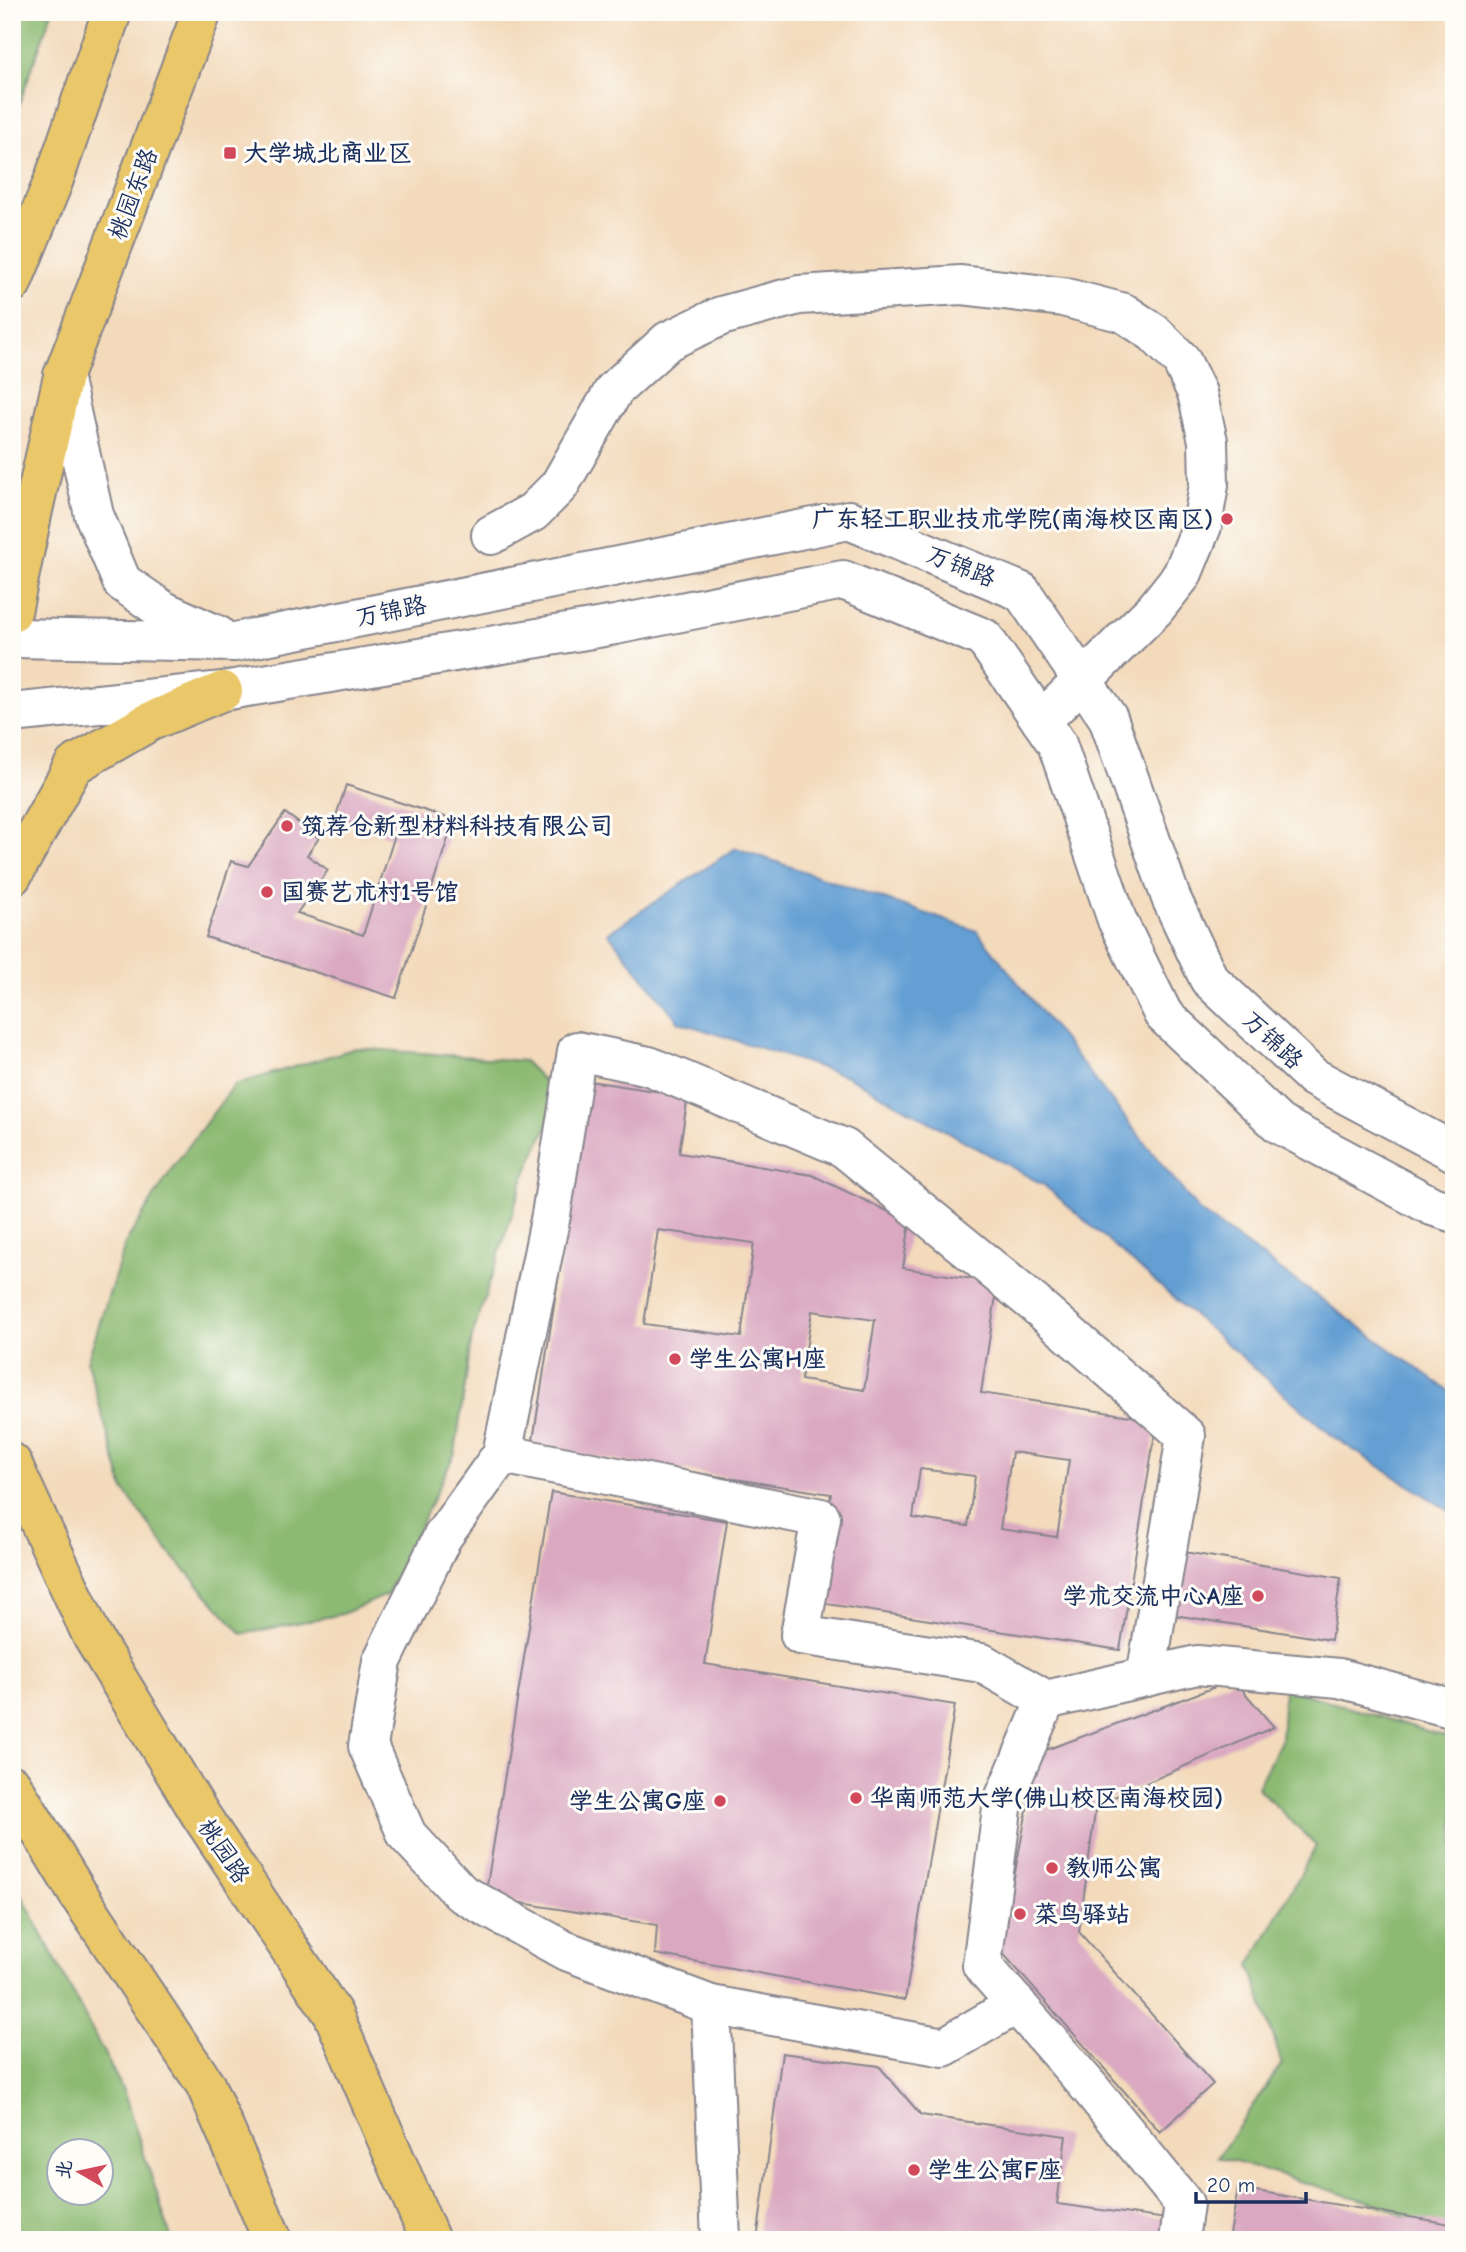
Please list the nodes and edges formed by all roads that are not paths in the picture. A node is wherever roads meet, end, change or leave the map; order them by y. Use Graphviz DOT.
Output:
graph roads {
  1 [pos="112,12"];
  2 [pos="202,12"];
  3 [pos="12,283"];
  4 [pos="63,376"];
  5 [pos="491,535"];
  6 [pos="12,612"];
  7 [pos="12,638"];
  8 [pos="234,642"];
  9 [pos="1082,680"];
  10 [pos="223,691"];
  11 [pos="12,713"];
  12 [pos="1041,721"];
  13 [pos="12,876"];
  14 [pos="1454,1152"];
  15 [pos="1454,1213"];
  16 [pos="502,1454"];
  17 [pos="12,1463"];
  18 [pos="1146,1677"];
  19 [pos="1046,1699"];
  20 [pos="1454,1709"];
  21 [pos="12,1786"];
  22 [pos="1017,2004"];
  23 [pos="711,2005"];
  24 [pos="273,2240"];
  25 [pos="430,2240"];
  26 [pos="721,2240"];
  27 [pos="1179,2240"];
  1 -- 3 [label="main road"];
  2 -- 4 [label="main road, 桃园东路"];
  4 -- 6 [label="main road"];
  4 -- 8 [label="street"];
  5 -- 9 [label="street"];
  7 -- 8 [label="street, 万锦路"];
  8 -- 9 [label="street, 万锦路"];
  9 -- 12 [label="street"];
  9 -- 14 [label="street, 万锦路"];
  10 -- 11 [label="street, 万锦路"];
  10 -- 12 [label="street, 万锦路"];
  10 -- 13 [label="main road"];
  12 -- 15 [label="street, 万锦路"];
  16 -- 18 [label="street"];
  16 -- 19 [label="street"];
  16 -- 23 [label="street"];
  17 -- 25 [label="main road, 桃园路"];
  18 -- 19 [label="street"];
  18 -- 20 [label="street"];
  19 -- 22 [label="street"];
  21 -- 24 [label="main road"];
  22 -- 23 [label="street"];
  22 -- 27 [label="street"];
  23 -- 26 [label="street"];
}
